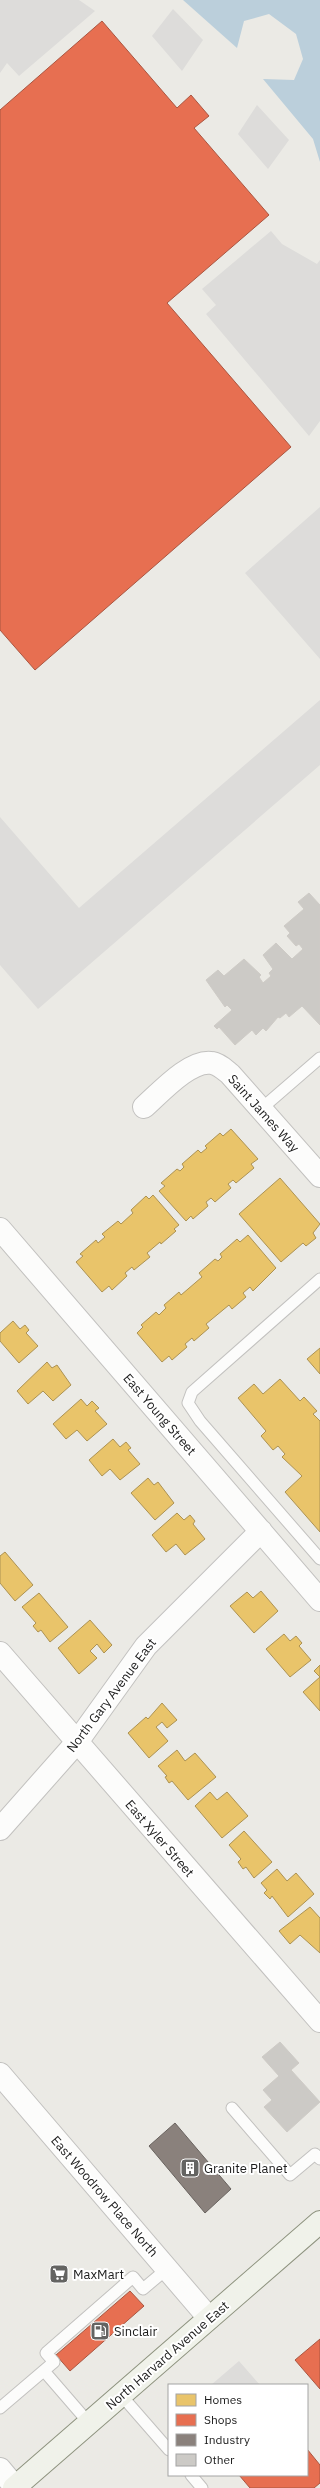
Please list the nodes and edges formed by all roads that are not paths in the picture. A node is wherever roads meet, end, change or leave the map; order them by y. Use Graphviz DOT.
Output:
graph roads {
  1 [pos="320,1058"];
  2 [pos="144,1107"];
  3 [pos="261,1109"];
  4 [pos="320,1176"];
  5 [pos="0,1229"];
  6 [pos="320,1279"];
  7 [pos="261,1531"];
  8 [pos="320,1559"];
  9 [pos="320,1600"];
  10 [pos="0,1654"];
  11 [pos="77,1742"];
  12 [pos="0,1829"];
  13 [pos="320,2021"];
  14 [pos="0,2074"];
  15 [pos="232,2108"];
  16 [pos="318,2154"];
  17 [pos="319,2224"];
  18 [pos="168,2268"];
  19 [pos="209,2318"];
  20 [pos="44,2371"];
  21 [pos="121,2395"];
  22 [pos="0,2408"];
  23 [pos="89,2423"];
  24 [pos="168,2449"];
  25 [pos="0,2469"];
  26 [pos="192,2476"];
  27 [pos="14,2487"];
  28 [pos="202,2488"];
  1 -- 3 [label="lane"];
  2 -- 3 [label="street, Saint James Way"];
  3 -- 4 [label="street, Saint James Way"];
  5 -- 7 [label="street, East Young Street"];
  6 -- 8 [label="lane"];
  7 -- 9 [label="street, East Young Street"];
  7 -- 11 [label="street, North Gary Avenue East"];
  10 -- 11 [label="street, East Xyler Street"];
  11 -- 12 [label="street, North Gary Avenue East"];
  11 -- 13 [label="street, East Xyler Street"];
  14 -- 18 [label="street, East Woodrow Place North"];
  15 -- 16 [label="lane"];
  17 -- 19 [label="main road, North Harvard Avenue East"];
  18 -- 19 [label="street, East Woodrow Place North"];
  18 -- 20 [label="lane"];
  19 -- 21 [label="main road, North Harvard Avenue East"];
  20 -- 22 [label="lane"];
  20 -- 23 [label="lane"];
  21 -- 23 [label="main road, North Harvard Avenue East"];
  21 -- 24 [label="lane"];
  23 -- 27 [label="main road, North Harvard Avenue East"];
  25 -- 27 [label="street"];
  26 -- 28 [label="lane"];
}
